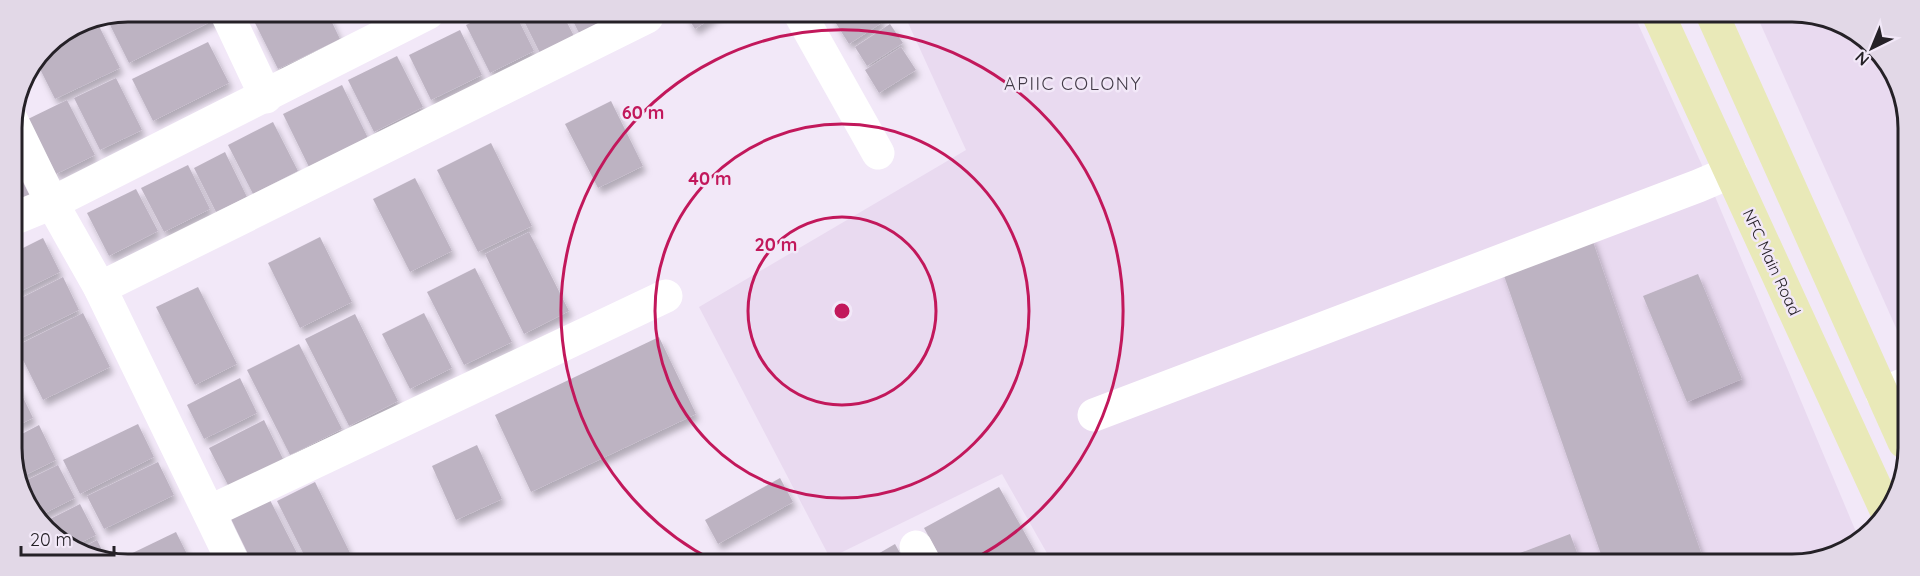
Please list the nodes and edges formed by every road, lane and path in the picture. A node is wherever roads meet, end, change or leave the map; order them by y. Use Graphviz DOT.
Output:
graph roads {
  1 [pos="231,22"];
  2 [pos="411,22"];
  3 [pos="634,22"];
  4 [pos="804,22"];
  5 [pos="1662,22"];
  6 [pos="1716,22"];
  7 [pos="266,97"];
  8 [pos="23,143"];
  9 [pos="878,153"];
  10 [pos="1731,172"];
  11 [pos="52,203"];
  12 [pos="23,215"];
  13 [pos="100,288"];
  14 [pos="666,296"];
  15 [pos="1893,389"];
  16 [pos="1898,413"];
  17 [pos="1094,415"];
  18 [pos="1882,502"];
  19 [pos="209,512"];
  20 [pos="229,554"];
  1 -- 7 [label="street"];
  2 -- 7 [label="street"];
  3 -- 13 [label="street"];
  4 -- 9 [label="street"];
  5 -- 10 [label="main road, NFC Main Road"];
  6 -- 15 [label="main road"];
  7 -- 11 [label="street"];
  8 -- 11 [label="street"];
  10 -- 17 [label="street"];
  10 -- 18 [label="main road, NFC Main Road"];
  11 -- 12 [label="street"];
  11 -- 13 [label="street"];
  13 -- 19 [label="street"];
  14 -- 19 [label="street"];
  15 -- 16 [label="main road"];
  19 -- 20 [label="street"];
}
